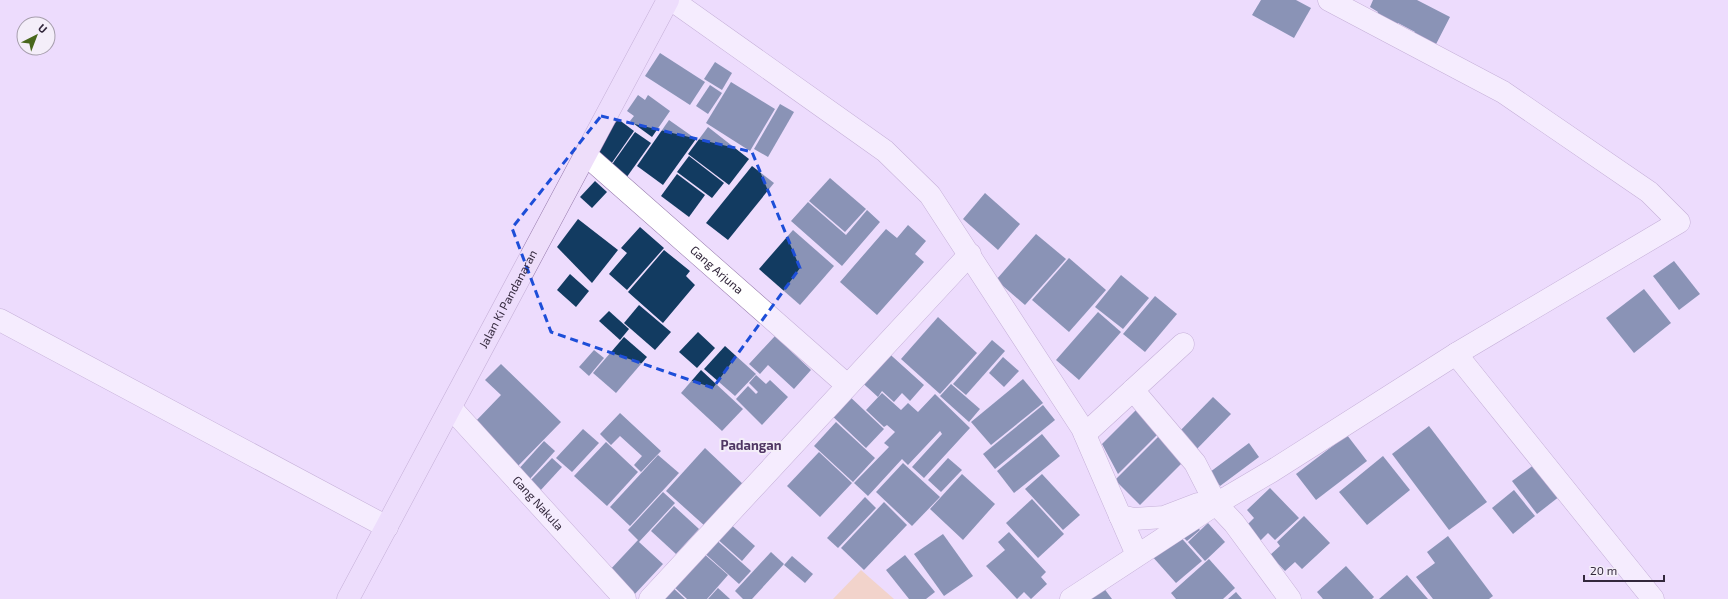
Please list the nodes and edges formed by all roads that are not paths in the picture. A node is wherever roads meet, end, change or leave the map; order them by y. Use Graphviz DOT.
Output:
graph roads {
  1 [pos="668,0"];
  2 [pos="672,0"];
  3 [pos="1329,0"];
  4 [pos="586,155"];
  5 [pos="970,254"];
  6 [pos="0,320"];
  7 [pos="1183,344"];
  8 [pos="1456,354"];
  9 [pos="847,385"];
  10 [pos="1133,390"];
  11 [pos="452,408"];
  12 [pos="1085,434"];
  13 [pos="1216,504"];
  14 [pos="1120,516"];
  15 [pos="387,527"];
  16 [pos="1137,555"];
  17 [pos="348,599"];
  18 [pos="625,599"];
  19 [pos="650,599"];
  20 [pos="1071,599"];
  21 [pos="1290,599"];
  22 [pos="1653,599"];
  1 -- 4 [label="main road, Jalan Ki Pandanaran"];
  2 -- 5 [label="street"];
  3 -- 8 [label="street"];
  4 -- 9 [label="street, Gang Arjuna"];
  4 -- 11 [label="main road, Jalan Ki Pandanaran"];
  5 -- 9 [label="street"];
  5 -- 12 [label="street"];
  6 -- 15 [label="street"];
  7 -- 10 [label="street"];
  8 -- 13 [label="street"];
  8 -- 22 [label="street"];
  9 -- 19 [label="street"];
  10 -- 12 [label="street"];
  10 -- 13 [label="street"];
  11 -- 15 [label="main road, Jalan Ki Pandanaran"];
  11 -- 18 [label="street, Gang Nakula"];
  12 -- 14 [label="street"];
  13 -- 14 [label="street"];
  13 -- 16 [label="street"];
  13 -- 21 [label="street"];
  14 -- 16 [label="street"];
  15 -- 17 [label="main road, Jalan Ki Pandanaran"];
  16 -- 20 [label="street"];
}
